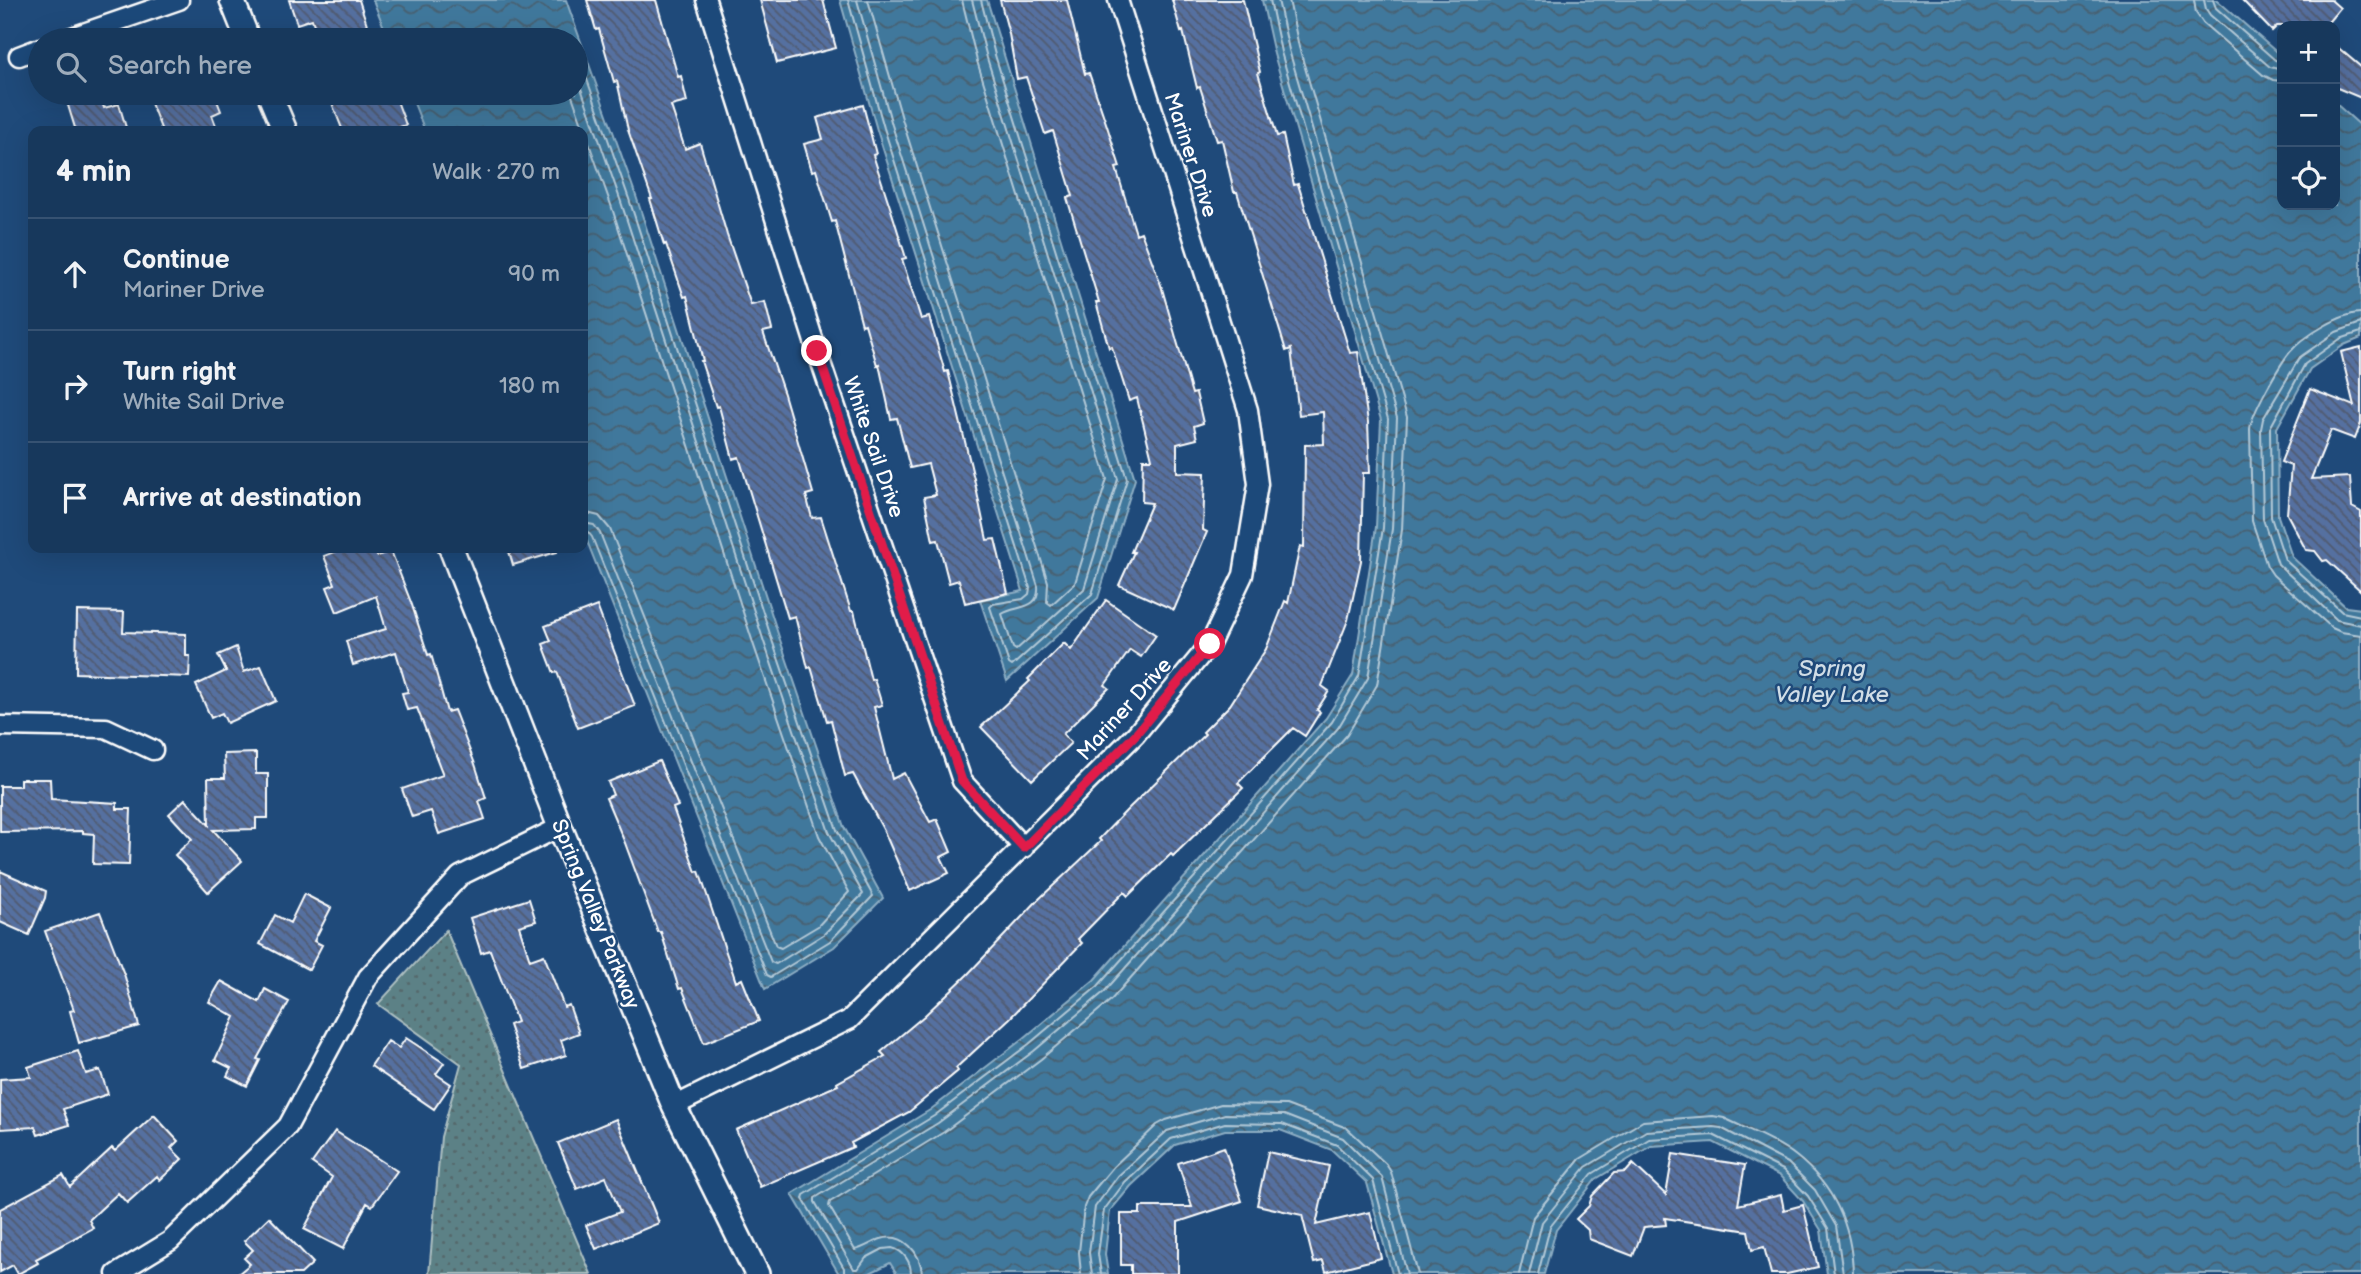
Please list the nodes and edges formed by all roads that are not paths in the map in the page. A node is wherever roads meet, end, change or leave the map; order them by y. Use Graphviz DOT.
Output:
graph roads {
  1 [pos="179,0"];
  2 [pos="232,0"];
  3 [pos="706,0"];
  4 [pos="1118,0"];
  5 [pos="98,28"];
  6 [pos="243,28"];
  7 [pos="28,53"];
  8 [pos="19,56"];
  9 [pos="274,105"];
  10 [pos="283,126"];
  11 [pos="453,553"];
  12 [pos="0,726"];
  13 [pos="153,750"];
  14 [pos="560,827"];
  15 [pos="1024,848"];
  16 [pos="674,1106"];
  17 [pos="116,1274"];
  18 [pos="757,1274"];
  1 -- 5 [label="street"];
  2 -- 6 [label="street"];
  3 -- 15 [label="street, White Sail Drive"];
  4 -- 15 [label="street, Mariner Drive"];
  7 -- 8 [label="street"];
  9 -- 10 [label="street"];
  11 -- 14 [label="street, Spring Valley Parkway"];
  12 -- 13 [label="street"];
  14 -- 16 [label="street, Spring Valley Parkway"];
  14 -- 17 [label="street"];
  15 -- 16 [label="street, Mariner Drive"];
  16 -- 18 [label="street, Spring Valley Parkway"];
}
